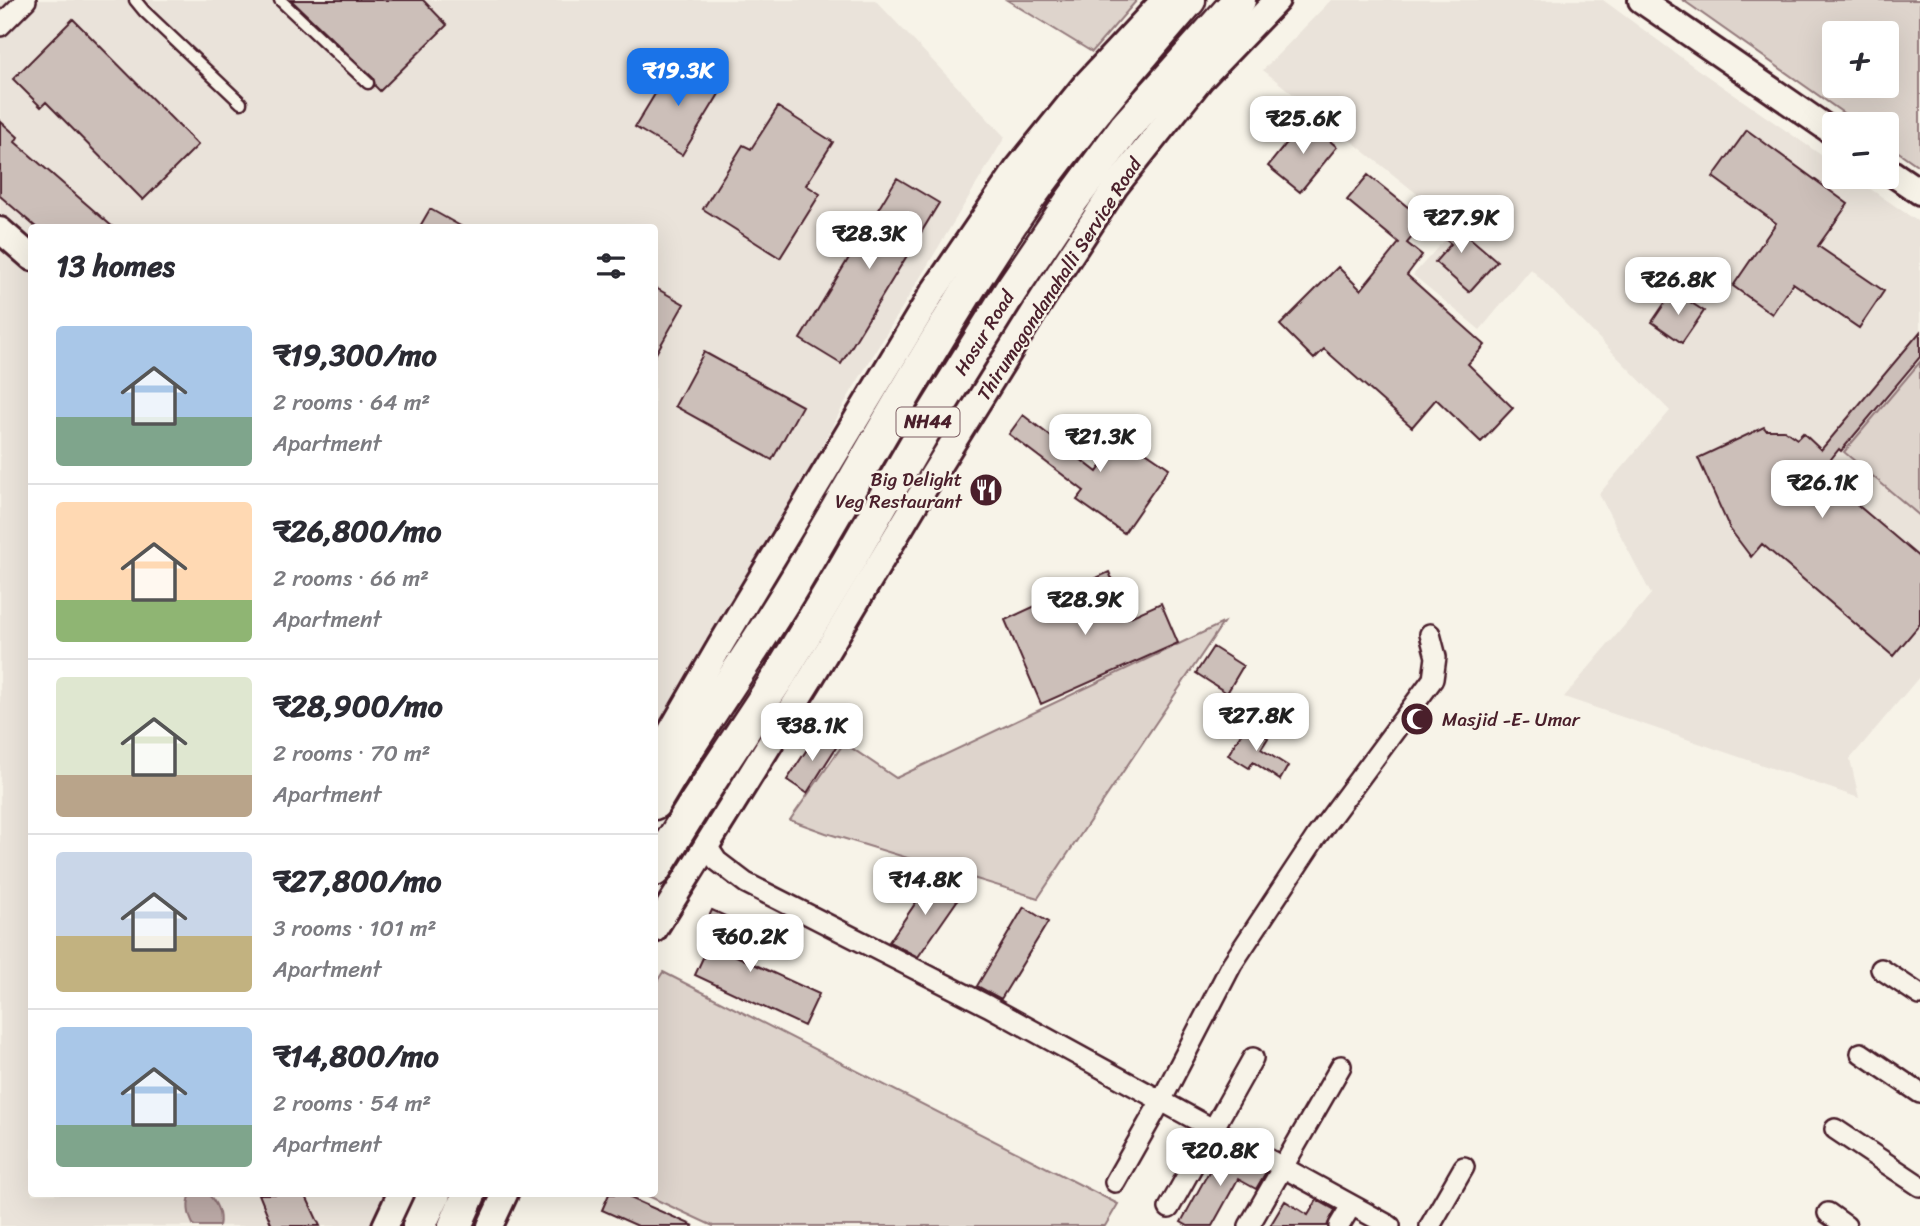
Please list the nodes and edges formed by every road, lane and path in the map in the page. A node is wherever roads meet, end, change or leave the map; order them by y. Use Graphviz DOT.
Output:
graph roads {
  1 [pos="26,0"];
  2 [pos="135,0"];
  3 [pos="280,0"];
  4 [pos="1164,0"];
  5 [pos="1189,0"];
  6 [pos="1239,0"];
  7 [pos="1277,0"];
  8 [pos="1641,0"];
  9 [pos="0,26"];
  10 [pos="368,83"];
  11 [pos="241,103"];
  12 [pos="1822,125"];
  13 [pos="1899,178"];
  14 [pos="1920,192"];
  15 [pos="0,230"];
  16 [pos="28,254"];
  17 [pos="1430,634"];
  18 [pos="658,753"];
  19 [pos="658,798"];
  20 [pos="658,807"];
  21 [pos="681,826"];
  22 [pos="711,838"];
  23 [pos="658,863"];
  24 [pos="658,924"];
  25 [pos="1881,969"];
  26 [pos="1920,995"];
  27 [pos="1861,1053"];
  28 [pos="1253,1058"];
  29 [pos="1341,1066"];
  30 [pos="1920,1093"];
  31 [pos="1161,1101"];
  32 [pos="1213,1129"];
  33 [pos="1835,1129"];
  34 [pos="1464,1167"];
  35 [pos="1283,1168"];
  36 [pos="1115,1182"];
  37 [pos="1920,1186"];
  38 [pos="399,1197"];
  39 [pos="433,1197"];
  40 [pos="469,1197"];
  41 [pos="504,1197"];
  42 [pos="1351,1206"];
  43 [pos="1169,1208"];
  44 [pos="1828,1213"];
  45 [pos="385,1226"];
  46 [pos="419,1226"];
  47 [pos="455,1226"];
  48 [pos="490,1226"];
  49 [pos="1249,1226"];
  50 [pos="1339,1226"];
  51 [pos="1390,1226"];
  52 [pos="1430,1226"];
  53 [pos="1846,1226"];
  1 -- 9 [label="street"];
  2 -- 11 [label="lane"];
  3 -- 10 [label="lane"];
  4 -- 18 [label="street"];
  5 -- 19 [label="highway, Hosur Road / NH44"];
  6 -- 21 [label="highway, Hosur Road / NH44"];
  7 -- 22 [label="street, Thirumagondanahalli Service Road"];
  8 -- 12 [label="street"];
  13 -- 14 [label="street"];
  15 -- 16 [label="street"];
  17 -- 31 [label="street"];
  20 -- 21 [label="street"];
  21 -- 22 [label="street"];
  21 -- 23 [label="highway, Hosur Road / NH44"];
  22 -- 24 [label="street, Thirumagondanahalli Service Road"];
  22 -- 31 [label="street"];
  25 -- 26 [label="street"];
  27 -- 30 [label="street"];
  28 -- 32 [label="street"];
  29 -- 35 [label="street"];
  31 -- 32 [label="street"];
  31 -- 36 [label="street"];
  32 -- 35 [label="street"];
  32 -- 43 [label="street"];
  33 -- 37 [label="street"];
  34 -- 52 [label="street"];
  35 -- 42 [label="street"];
  35 -- 49 [label="street"];
  38 -- 45 [label="street"];
  39 -- 46 [label="highway"];
  40 -- 47 [label="highway"];
  41 -- 48 [label="street"];
  42 -- 50 [label="street"];
  42 -- 51 [label="street"];
  44 -- 53 [label="street"];
}
